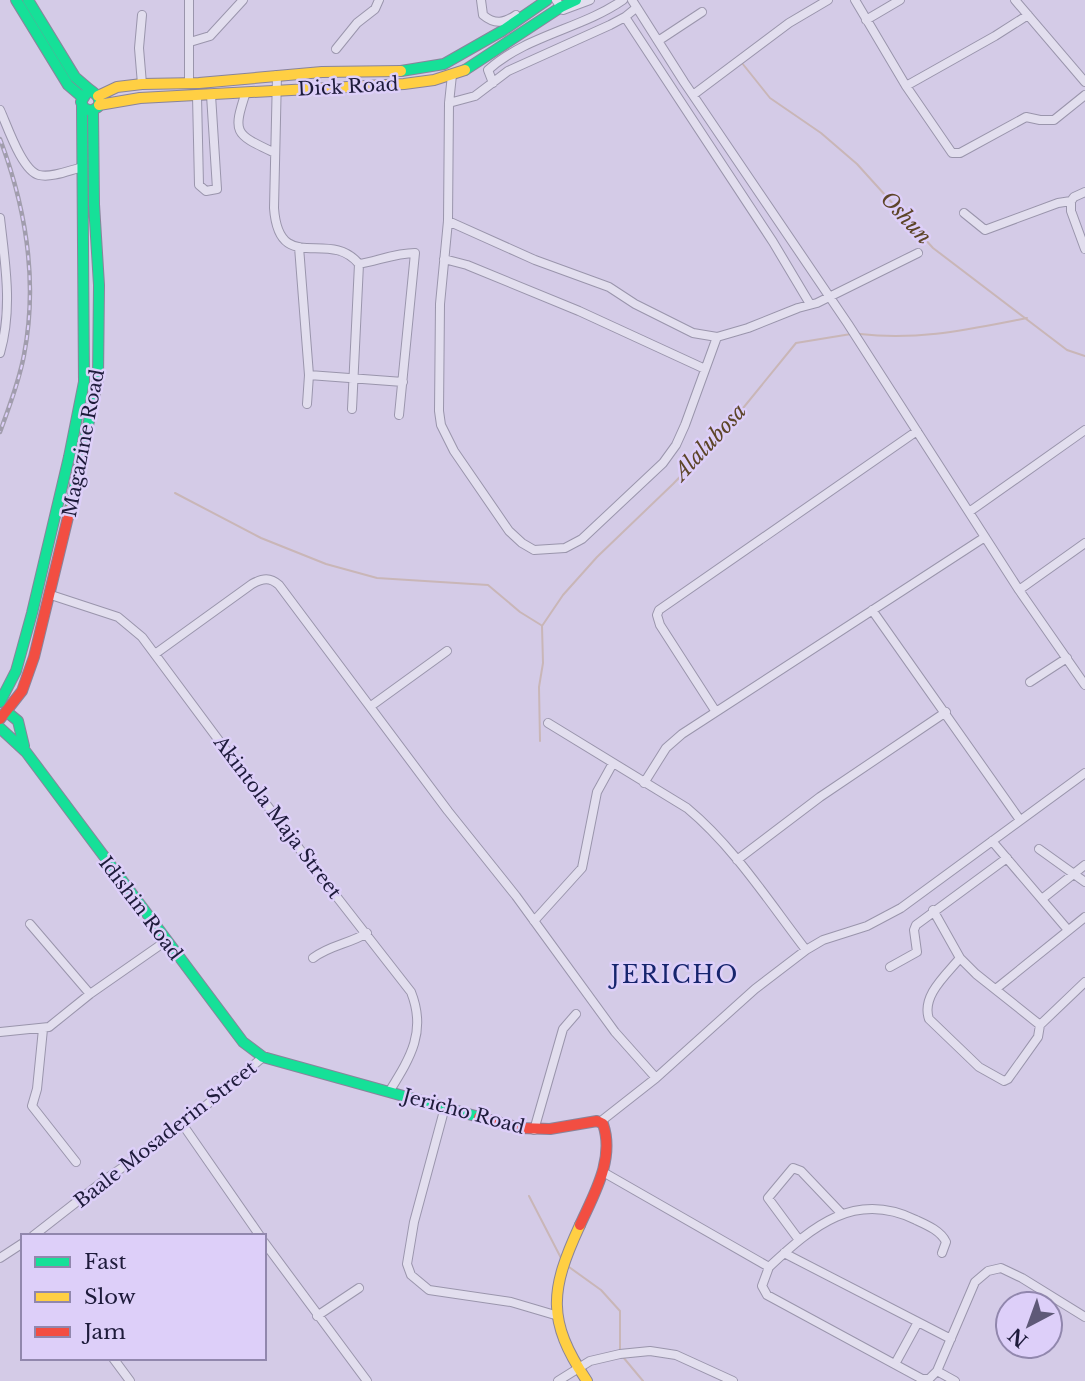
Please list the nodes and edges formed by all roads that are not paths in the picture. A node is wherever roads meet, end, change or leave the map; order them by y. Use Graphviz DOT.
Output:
graph roads {
  1 [pos="16,0"];
  2 [pos="28,0"];
  3 [pos="189,0"];
  4 [pos="243,0"];
  5 [pos="379,0"];
  6 [pos="481,0"];
  7 [pos="539,0"];
  8 [pos="547,0"];
  9 [pos="576,0"];
  10 [pos="592,0"];
  11 [pos="623,0"];
  12 [pos="828,0"];
  13 [pos="855,0"];
  14 [pos="900,0"];
  15 [pos="1015,0"];
  16 [pos="558,4"];
  17 [pos="634,4"];
  18 [pos="603,12"];
  19 [pos="702,12"];
  20 [pos="142,15"];
  21 [pos="1028,15"];
  22 [pos="625,17"];
  23 [pos="866,20"];
  24 [pos="658,41"];
  25 [pos="190,42"];
  26 [pos="336,49"];
  27 [pos="277,75"];
  28 [pos="452,75"];
  29 [pos="1085,82"];
  30 [pos="189,83"];
  31 [pos="493,83"];
  32 [pos="142,84"];
  33 [pos="905,86"];
  34 [pos="278,90"];
  35 [pos="246,92"];
  36 [pos="1085,94"];
  37 [pos="211,95"];
  38 [pos="693,95"];
  39 [pos="197,96"];
  40 [pos="91,101"];
  41 [pos="449,103"];
  42 [pos="0,110"];
  43 [pos="275,153"];
  44 [pos="83,167"];
  45 [pos="1085,192"];
  46 [pos="1072,201"];
  47 [pos="964,213"];
  48 [pos="0,218"];
  49 [pos="449,221"];
  50 [pos="299,247"];
  51 [pos="1085,249"];
  52 [pos="918,253"];
  53 [pos="444,259"];
  54 [pos="359,264"];
  55 [pos="828,296"];
  56 [pos="810,304"];
  57 [pos="716,337"];
  58 [pos="0,353"];
  59 [pos="705,369"];
  60 [pos="309,375"];
  61 [pos="354,376"];
  62 [pos="402,382"];
  63 [pos="307,404"];
  64 [pos="352,409"];
  65 [pos="399,415"];
  66 [pos="1085,430"];
  67 [pos="917,431"];
  68 [pos="62,488"];
  69 [pos="74,493"];
  70 [pos="969,512"];
  71 [pos="985,537"];
  72 [pos="1085,543"];
  73 [pos="1019,590"];
  74 [pos="51,595"];
  75 [pos="872,610"];
  76 [pos="447,651"];
  77 [pos="155,654"];
  78 [pos="1068,658"];
  79 [pos="1030,681"];
  80 [pos="1085,685"];
  81 [pos="0,702"];
  82 [pos="372,706"];
  83 [pos="716,712"];
  84 [pos="946,712"];
  85 [pos="4,716"];
  86 [pos="548,723"];
  87 [pos="0,728"];
  88 [pos="26,752"];
  89 [pos="613,764"];
  90 [pos="1085,773"];
  91 [pos="644,783"];
  92 [pos="1020,820"];
  93 [pos="992,841"];
  94 [pos="1040,849"];
  95 [pos="1007,858"];
  96 [pos="737,860"];
  97 [pos="1085,865"];
  98 [pos="1074,874"];
  99 [pos="1085,882"];
  100 [pos="1042,899"];
  101 [pos="933,910"];
  102 [pos="1085,917"];
  103 [pos="534,920"];
  104 [pos="30,923"];
  105 [pos="1068,930"];
  106 [pos="367,933"];
  107 [pos="166,941"];
  108 [pos="806,950"];
  109 [pos="313,958"];
  110 [pos="960,958"];
  111 [pos="890,967"];
  112 [pos="1085,982"];
  113 [pos="997,988"];
  114 [pos="90,994"];
  115 [pos="576,1014"];
  116 [pos="1040,1024"];
  117 [pos="43,1029"];
  118 [pos="0,1032"];
  119 [pos="263,1058"];
  120 [pos="656,1078"];
  121 [pos="390,1092"];
  122 [pos="445,1107"];
  123 [pos="600,1122"];
  124 [pos="183,1125"];
  125 [pos="534,1130"];
  126 [pos="76,1162"];
  127 [pos="603,1172"];
  128 [pos="841,1213"];
  129 [pos="36,1234"];
  130 [pos="259,1234"];
  131 [pos="799,1240"];
  132 [pos="21,1244"];
  133 [pos="266,1245"];
  134 [pos="784,1253"];
  135 [pos="942,1253"];
  136 [pos="0,1258"];
  137 [pos="769,1267"];
  138 [pos="359,1288"];
  139 [pos="555,1315"];
  140 [pos="317,1316"];
  141 [pos="1085,1317"];
  142 [pos="918,1322"];
  143 [pos="951,1339"];
  144 [pos="114,1360"];
  145 [pos="895,1364"];
  146 [pos="578,1369"];
  147 [pos="937,1371"];
  148 [pos="130,1381"];
  149 [pos="367,1381"];
  150 [pos="558,1381"];
  151 [pos="587,1381"];
  152 [pos="733,1381"];
  153 [pos="955,1381"];
  1 -- 40 [label="main road"];
  2 -- 40 [label="main road"];
  3 -- 25 [label="street"];
  4 -- 25 [label="street"];
  5 -- 26 [label="street"];
  6 -- 7 [label="street"];
  8 -- 27 [label="main road, Dick Road"];
  9 -- 16 [label="main road, Dick Road"];
  10 -- 16 [label="street"];
  10 -- 18 [label="street"];
  11 -- 18 [label="street"];
  12 -- 38 [label="street"];
  13 -- 23 [label="street"];
  14 -- 23 [label="street"];
  15 -- 21 [label="street"];
  16 -- 28 [label="main road, Dick Road"];
  17 -- 22 [label="street"];
  17 -- 24 [label="street"];
  18 -- 31 [label="street"];
  19 -- 24 [label="street"];
  20 -- 32 [label="street"];
  21 -- 29 [label="street"];
  21 -- 33 [label="street"];
  22 -- 31 [label="street"];
  22 -- 56 [label="street"];
  23 -- 33 [label="street"];
  24 -- 38 [label="street"];
  25 -- 30 [label="street"];
  27 -- 30 [label="main road, Dick Road"];
  27 -- 34 [label="street"];
  28 -- 34 [label="main road, Dick Road"];
  28 -- 41 [label="street"];
  30 -- 32 [label="main road, Dick Road"];
  31 -- 41 [label="street"];
  32 -- 40 [label="main road, Dick Road"];
  33 -- 36 [label="street"];
  34 -- 35 [label="main road, Dick Road"];
  34 -- 43 [label="street"];
  35 -- 37 [label="main road, Dick Road"];
  35 -- 43 [label="street"];
  37 -- 39 [label="main road, Dick Road"];
  37 -- 39 [label="street"];
  38 -- 55 [label="street"];
  39 -- 40 [label="main road, Dick Road"];
  40 -- 44 [label="main road, Magazine Road"];
  40 -- 69 [label="main road, Magazine Road"];
  41 -- 49 [label="street"];
  42 -- 44 [label="street"];
  43 -- 50 [label="street"];
  44 -- 68 [label="main road, Magazine Road"];
  45 -- 46 [label="street"];
  46 -- 47 [label="street"];
  46 -- 51 [label="street"];
  48 -- 58 [label="street"];
  49 -- 53 [label="street"];
  49 -- 57 [label="street"];
  50 -- 54 [label="street"];
  50 -- 60 [label="street"];
  52 -- 55 [label="street"];
  53 -- 59 [label="street"];
  53 -- 59 [label="street"];
  54 -- 61 [label="street"];
  54 -- 62 [label="street"];
  55 -- 56 [label="street"];
  55 -- 67 [label="street"];
  56 -- 57 [label="street"];
  57 -- 59 [label="street"];
  60 -- 61 [label="street"];
  60 -- 63 [label="street"];
  61 -- 62 [label="street"];
  61 -- 64 [label="street"];
  62 -- 65 [label="street"];
  66 -- 70 [label="street"];
  67 -- 70 [label="street"];
  67 -- 83 [label="street"];
  68 -- 69 [label="main road"];
  68 -- 81 [label="main road, Magazine Road"];
  69 -- 74 [label="main road, Magazine Road"];
  70 -- 71 [label="street"];
  71 -- 73 [label="street"];
  71 -- 75 [label="street"];
  72 -- 73 [label="street"];
  73 -- 78 [label="street"];
  74 -- 77 [label="street, Akintola Maja Street"];
  74 -- 85 [label="main road, Magazine Road"];
  75 -- 83 [label="street"];
  75 -- 84 [label="street"];
  76 -- 82 [label="street"];
  77 -- 82 [label="street"];
  77 -- 106 [label="street, Akintola Maja Street"];
  78 -- 79 [label="street"];
  78 -- 80 [label="street"];
  82 -- 103 [label="street"];
  83 -- 91 [label="street"];
  84 -- 92 [label="street"];
  84 -- 96 [label="street"];
  85 -- 88 [label="main road"];
  86 -- 89 [label="street"];
  87 -- 88 [label="main road"];
  88 -- 107 [label="main road, Idishin Road"];
  89 -- 91 [label="street"];
  89 -- 103 [label="street"];
  90 -- 92 [label="street"];
  91 -- 96 [label="street"];
  92 -- 93 [label="street"];
  93 -- 95 [label="street"];
  93 -- 108 [label="street"];
  94 -- 98 [label="street"];
  95 -- 100 [label="street"];
  95 -- 101 [label="street"];
  96 -- 108 [label="street"];
  97 -- 98 [label="street"];
  98 -- 99 [label="street"];
  98 -- 100 [label="street"];
  100 -- 105 [label="street"];
  101 -- 110 [label="street"];
  101 -- 111 [label="street"];
  102 -- 105 [label="street"];
  103 -- 120 [label="street"];
  104 -- 114 [label="street"];
  105 -- 113 [label="street"];
  106 -- 109 [label="street"];
  106 -- 121 [label="street, Akintola Maja Street"];
  107 -- 114 [label="street"];
  107 -- 119 [label="main road, Idishin Road"];
  108 -- 120 [label="street"];
  110 -- 113 [label="street"];
  110 -- 116 [label="street"];
  112 -- 116 [label="street"];
  113 -- 116 [label="street"];
  114 -- 117 [label="street"];
  115 -- 125 [label="street"];
  117 -- 118 [label="street"];
  117 -- 126 [label="street"];
  119 -- 121 [label="main road, Jericho Road"];
  119 -- 124 [label="street, Baale Mosaderin Street"];
  120 -- 123 [label="street"];
  121 -- 122 [label="main road, Jericho Road"];
  122 -- 125 [label="main road, Jericho Road"];
  122 -- 139 [label="street"];
  123 -- 125 [label="main road, Jericho Road"];
  123 -- 127 [label="main road"];
  124 -- 129 [label="street, Baale Mosaderin Street"];
  124 -- 130 [label="street"];
  127 -- 137 [label="street"];
  127 -- 139 [label="main road"];
  128 -- 131 [label="street"];
  128 -- 131 [label="street"];
  128 -- 135 [label="street"];
  131 -- 134 [label="street"];
  132 -- 136 [label="street"];
  133 -- 140 [label="street"];
  134 -- 137 [label="street"];
  134 -- 142 [label="street"];
  137 -- 145 [label="street"];
  138 -- 140 [label="street"];
  139 -- 146 [label="main road"];
  140 -- 149 [label="street"];
  141 -- 143 [label="street"];
  142 -- 143 [label="street"];
  142 -- 145 [label="street"];
  143 -- 147 [label="street"];
  144 -- 148 [label="street"];
  145 -- 147 [label="street"];
  146 -- 150 [label="street"];
  146 -- 151 [label="main road"];
  146 -- 152 [label="street"];
  147 -- 153 [label="street"];
}
